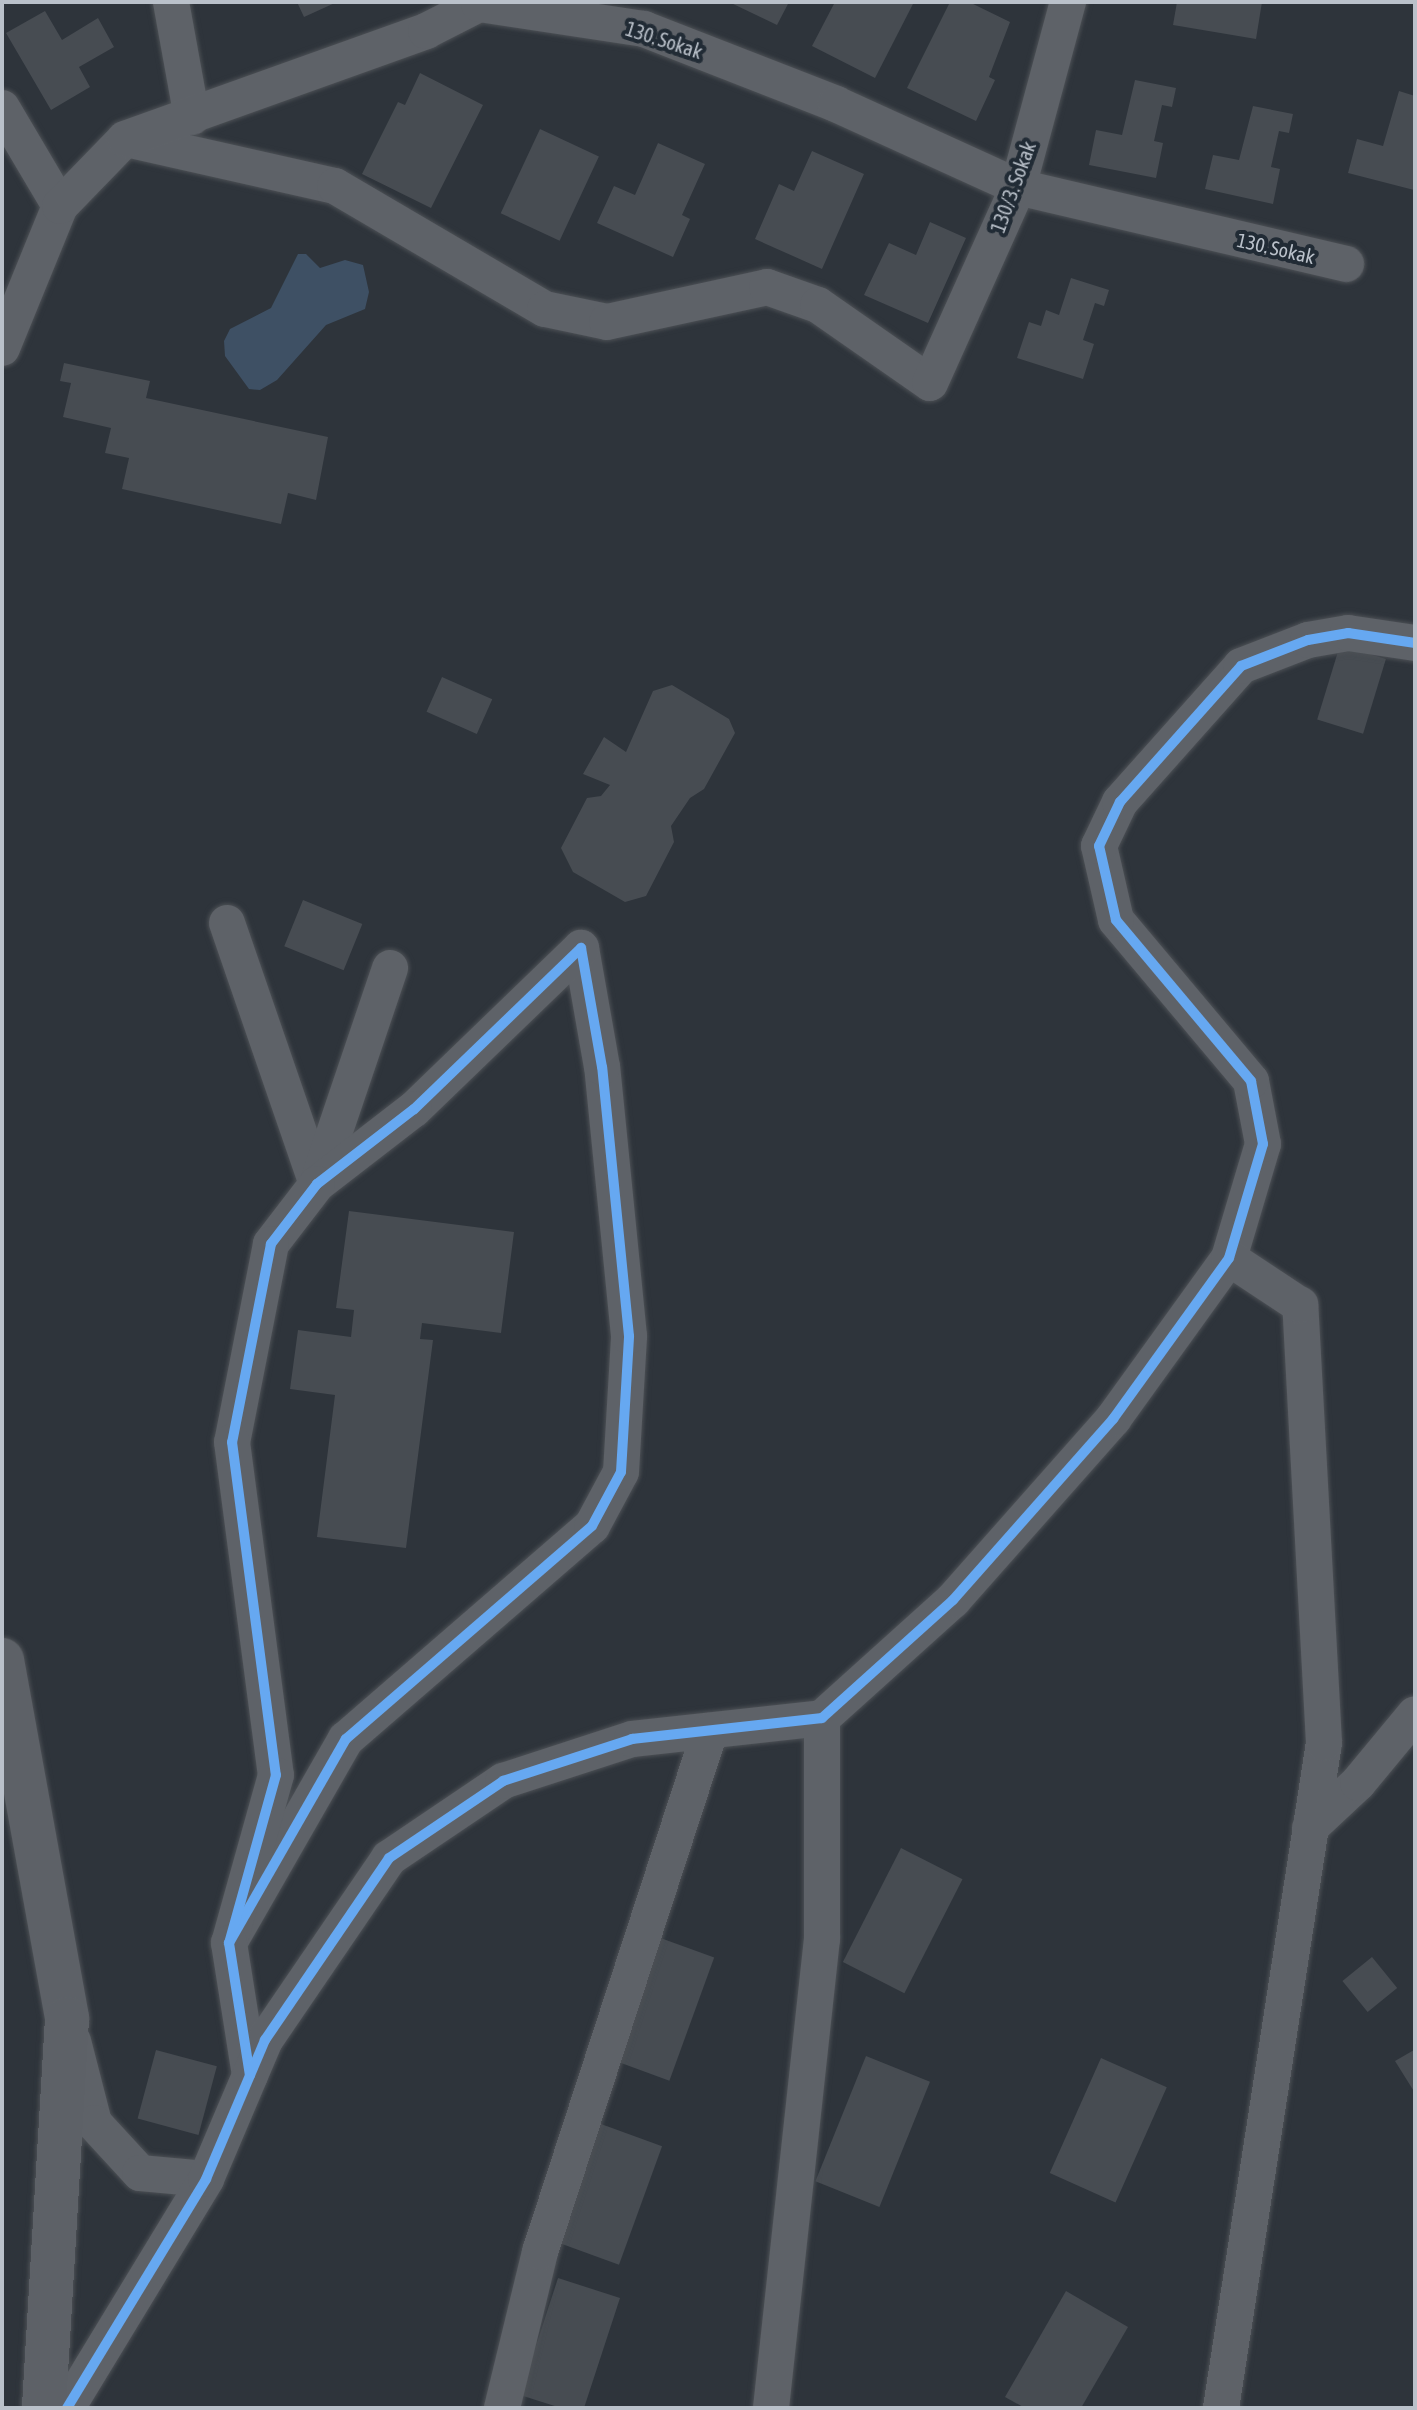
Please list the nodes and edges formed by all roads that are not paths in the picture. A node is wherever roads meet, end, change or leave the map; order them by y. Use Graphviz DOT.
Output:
graph roads {
  1 [pos="171,2"];
  2 [pos="1068,2"];
  3 [pos="479,3"];
  4 [pos="2,108"];
  5 [pos="192,117"];
  6 [pos="125,139"];
  7 [pos="1018,187"];
  8 [pos="60,206"];
  9 [pos="1346,264"];
  10 [pos="2,348"];
  11 [pos="1415,643"];
  12 [pos="227,923"];
  13 [pos="390,968"];
  14 [pos="317,1184"];
  15 [pos="1229,1258"];
  16 [pos="2,1660"];
  17 [pos="1415,1714"];
  18 [pos="822,1718"];
  19 [pos="710,1731"];
  20 [pos="1310,1828"];
  21 [pos="229,1943"];
  22 [pos="67,2019"];
  23 [pos="250,2075"];
  24 [pos="206,2179"];
  25 [pos="44,2408"];
  26 [pos="67,2408"];
  27 [pos="502,2408"];
  28 [pos="771,2408"];
  29 [pos="1221,2408"];
  1 -- 5 [label="street"];
  2 -- 7 [label="street, 130/3. Sokak"];
  3 -- 5 [label="street, 130. Sokak"];
  3 -- 7 [label="street, 130. Sokak"];
  4 -- 8 [label="street"];
  5 -- 6 [label="street, 130. Sokak"];
  6 -- 7 [label="street, 130/3. Sokak"];
  6 -- 8 [label="street, 130. Sokak"];
  7 -- 9 [label="street, 130. Sokak"];
  8 -- 10 [label="street, 130. Sokak"];
  11 -- 15 [label="street"];
  12 -- 14 [label="street"];
  13 -- 14 [label="street"];
  14 -- 21 [label="street"];
  14 -- 21 [label="street"];
  15 -- 18 [label="street"];
  15 -- 20 [label="street"];
  16 -- 22 [label="street"];
  17 -- 20 [label="street"];
  18 -- 19 [label="street"];
  18 -- 28 [label="street"];
  19 -- 23 [label="street"];
  19 -- 27 [label="street"];
  20 -- 29 [label="street"];
  21 -- 23 [label="street"];
  22 -- 24 [label="street"];
  22 -- 25 [label="street"];
  23 -- 24 [label="street"];
  24 -- 26 [label="street"];
}
